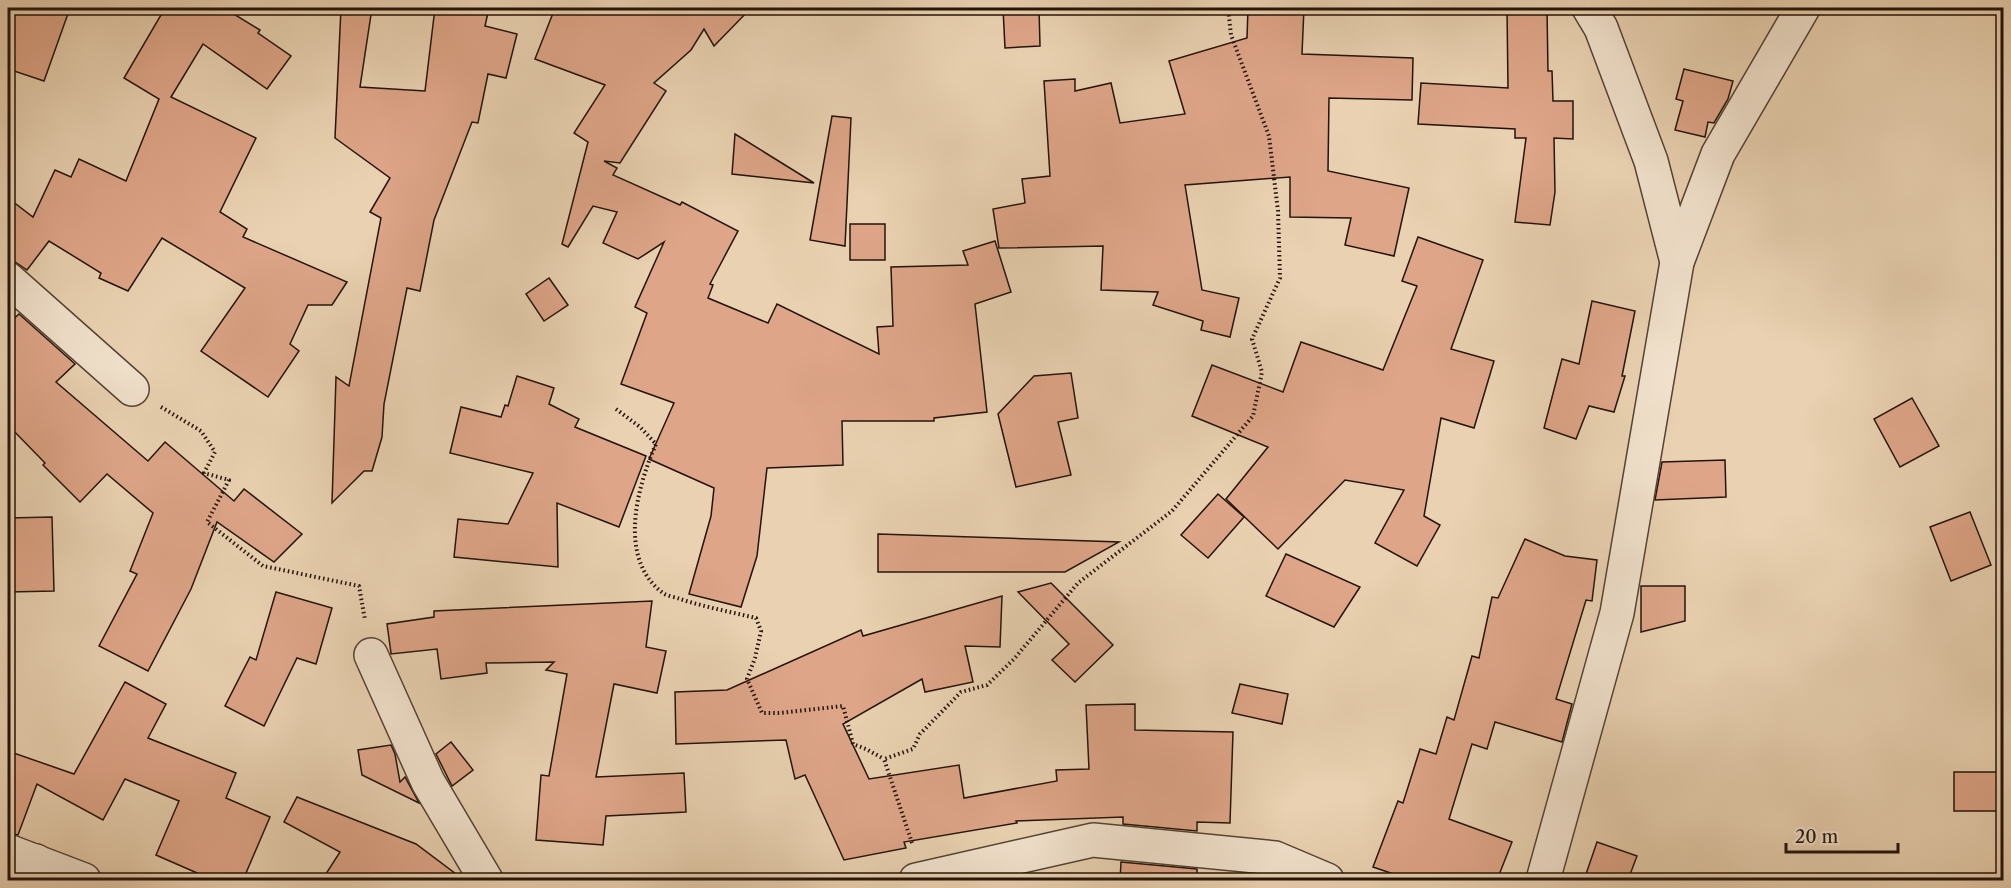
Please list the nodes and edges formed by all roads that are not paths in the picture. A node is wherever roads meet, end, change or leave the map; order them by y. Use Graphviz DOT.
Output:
graph roads {
  1 [pos="1589,8"];
  2 [pos="1803,8"];
  3 [pos="1677,262"];
  4 [pos="8,279"];
  5 [pos="132,389"];
  6 [pos="371,655"];
  7 [pos="24,864"];
  8 [pos="919,879"];
  9 [pos="84,880"];
  10 [pos="486,880"];
  11 [pos="1327,880"];
  12 [pos="1543,880"];
  1 -- 3 [label="street"];
  2 -- 3 [label="street"];
  3 -- 12 [label="street"];
  4 -- 5 [label="street"];
  6 -- 10 [label="street"];
  7 -- 9 [label="street"];
  8 -- 11 [label="street"];
}
